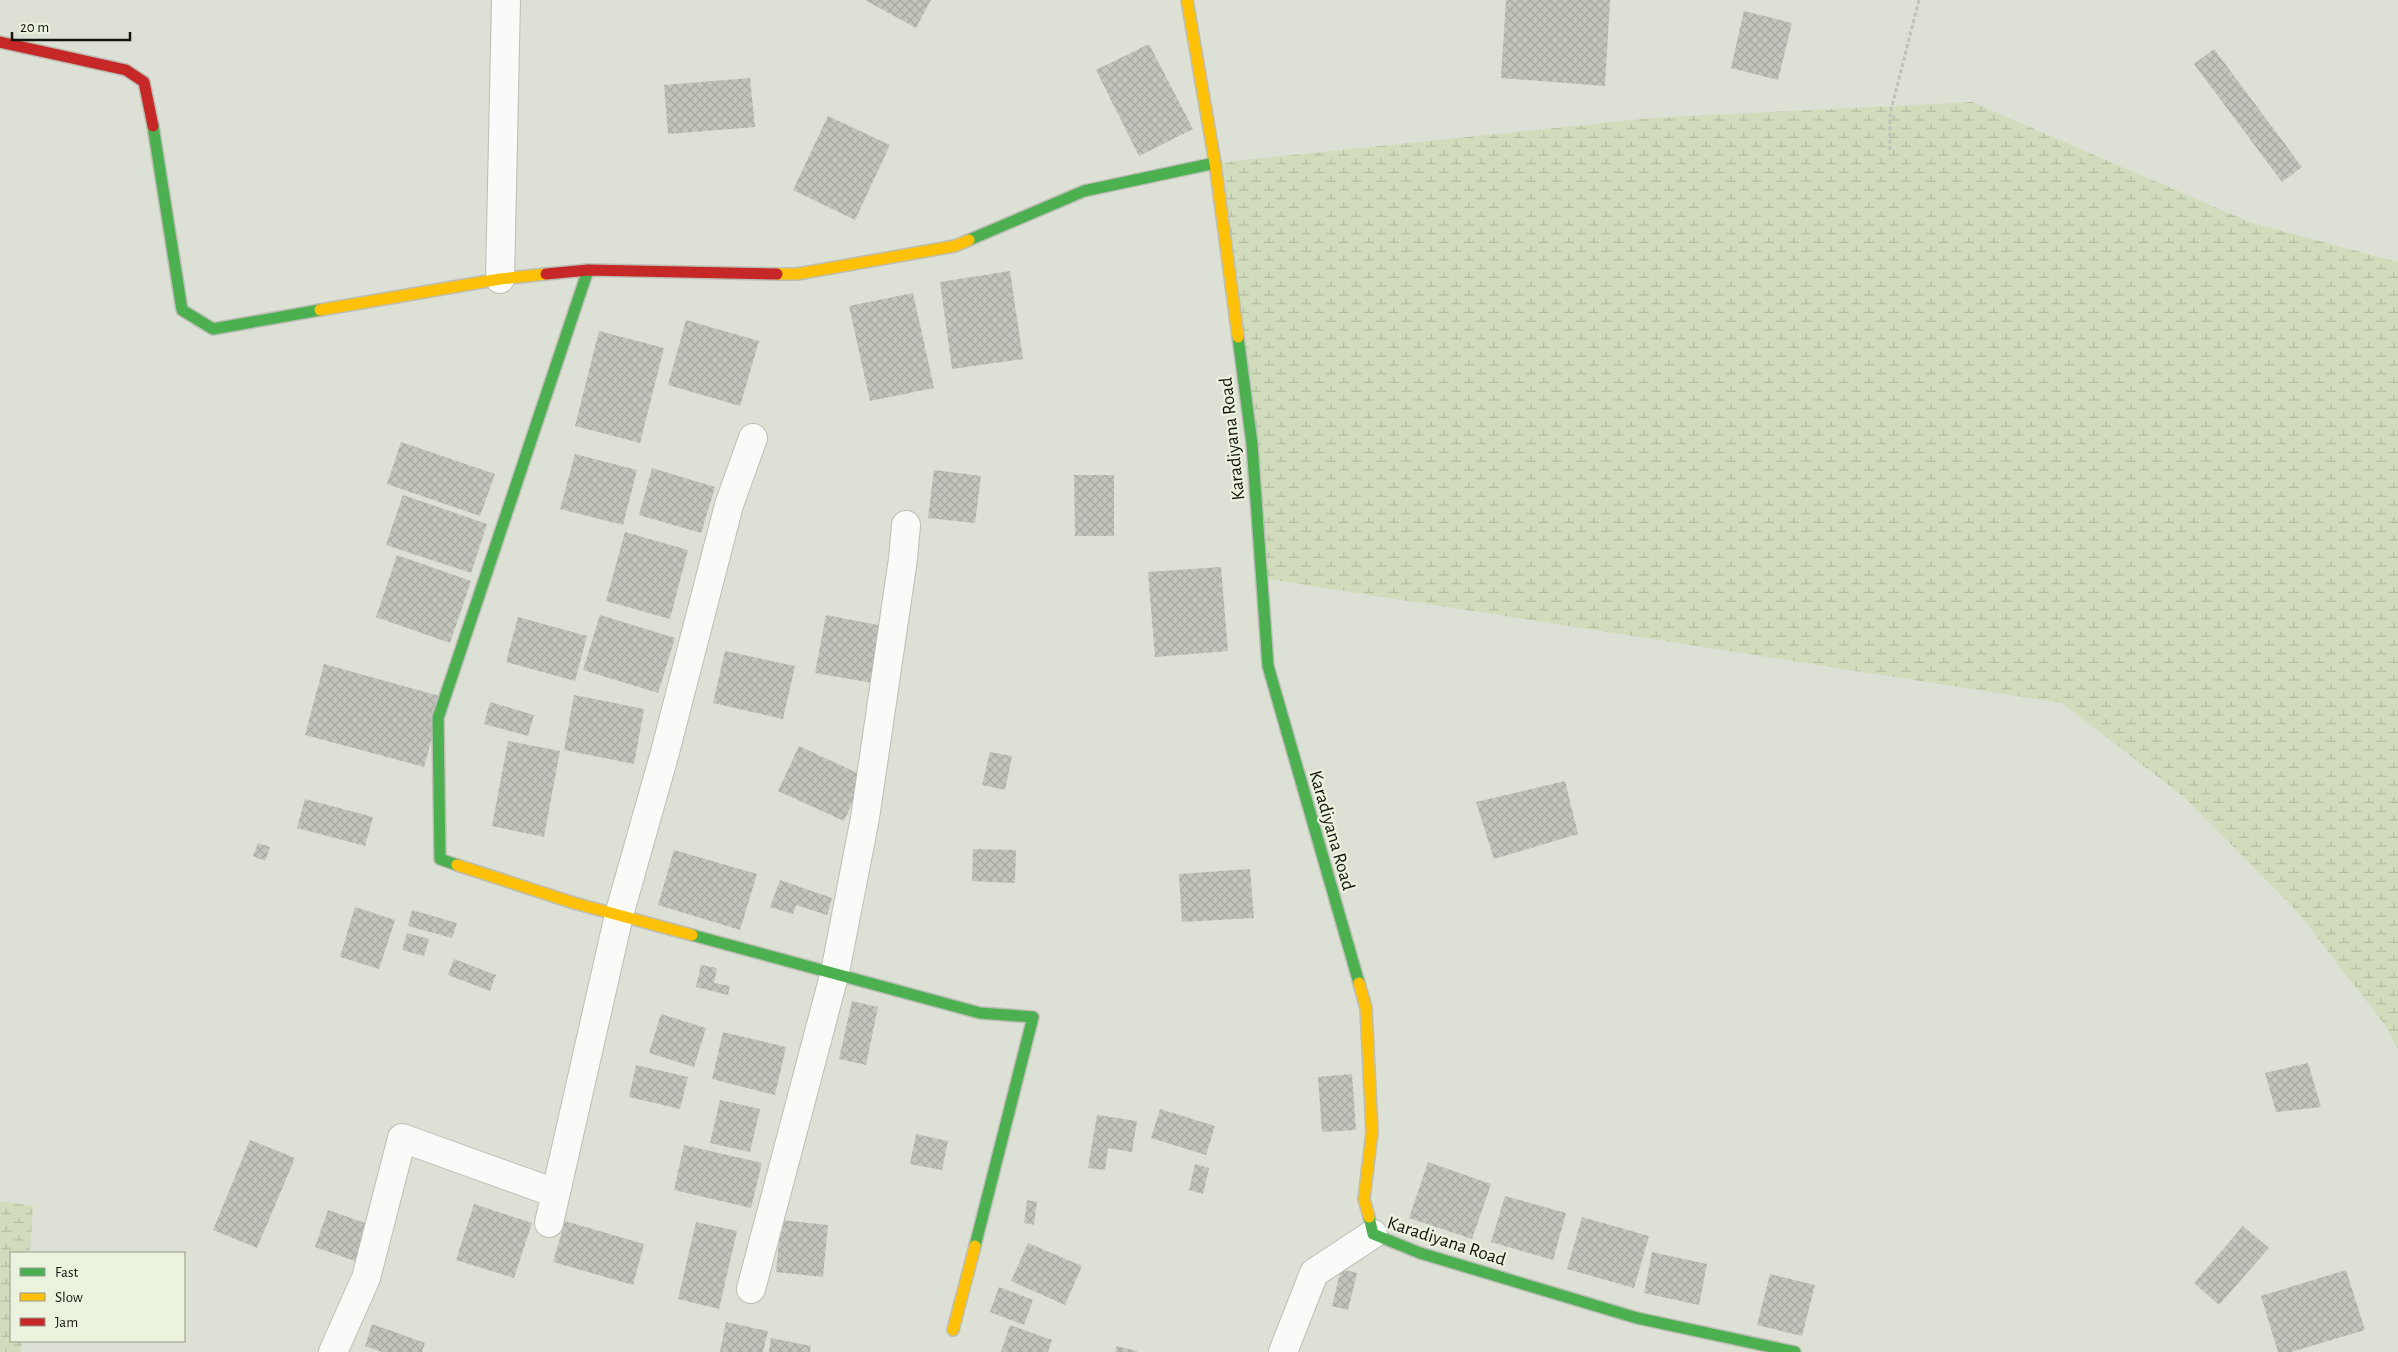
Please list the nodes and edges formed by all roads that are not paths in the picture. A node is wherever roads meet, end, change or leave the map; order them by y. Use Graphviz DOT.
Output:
graph roads {
  1 [pos="506,0"];
  2 [pos="1187,0"];
  3 [pos="0,42"];
  4 [pos="1215,163"];
  5 [pos="588,270"];
  6 [pos="500,279"];
  7 [pos="752,438"];
  8 [pos="906,525"];
  9 [pos="619,915"];
  10 [pos="834,972"];
  11 [pos="555,1193"];
  12 [pos="549,1223"];
  13 [pos="1372,1234"];
  14 [pos="751,1289"];
  15 [pos="953,1330"];
  16 [pos="333,1352"];
  17 [pos="1283,1352"];
  18 [pos="1795,1352"];
  1 -- 6 [label="street"];
  2 -- 4 [label="street, Karadiyana Road"];
  3 -- 6 [label="street"];
  4 -- 5 [label="street"];
  4 -- 13 [label="street, Karadiyana Road"];
  5 -- 6 [label="street"];
  5 -- 9 [label="street"];
  7 -- 9 [label="street"];
  8 -- 10 [label="street"];
  9 -- 10 [label="street"];
  9 -- 11 [label="street"];
  10 -- 14 [label="street"];
  10 -- 15 [label="street"];
  11 -- 12 [label="street"];
  11 -- 16 [label="street"];
  13 -- 17 [label="street"];
  13 -- 18 [label="street, Karadiyana Road"];
}
